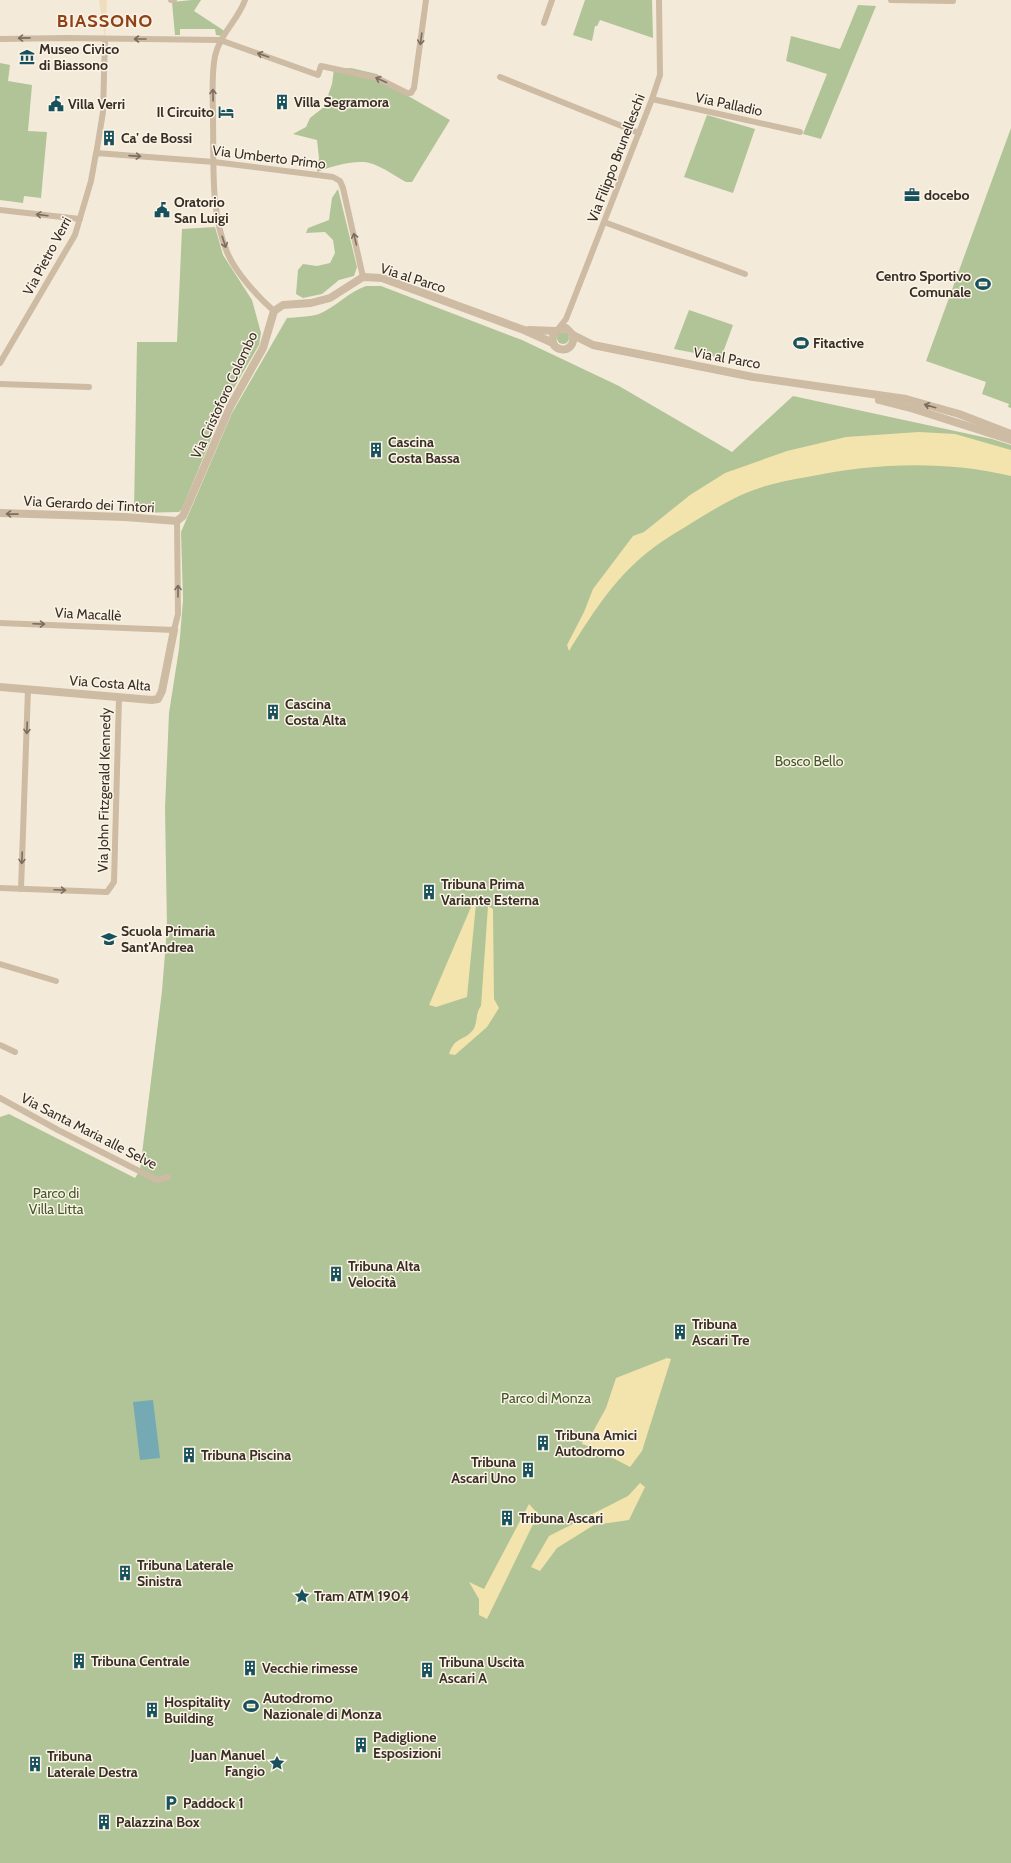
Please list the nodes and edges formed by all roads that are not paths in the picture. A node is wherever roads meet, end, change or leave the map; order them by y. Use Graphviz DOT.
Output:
graph roads {
  1 [pos="245,0"];
  2 [pos="426,0"];
  3 [pos="552,0"];
  4 [pos="659,0"];
  5 [pos="891,0"];
  6 [pos="953,1"];
  7 [pos="544,23"];
  8 [pos="2,39"];
  9 [pos="105,39"];
  10 [pos="220,40"];
  11 [pos="500,77"];
  12 [pos="652,99"];
  13 [pos="800,132"];
  14 [pos="639,133"];
  15 [pos="96,154"];
  16 [pos="214,162"];
  17 [pos="0,210"];
  18 [pos="80,219"];
  19 [pos="604,222"];
  20 [pos="745,274"];
  21 [pos="363,277"];
  22 [pos="274,311"];
  23 [pos="566,319"];
  24 [pos="524,330"];
  25 [pos="557,330"];
  26 [pos="572,333"];
  27 [pos="553,343"];
  28 [pos="590,344"];
  29 [pos="571,346"];
  30 [pos="0,363"];
  31 [pos="0,384"];
  32 [pos="89,387"];
  33 [pos="836,390"];
  34 [pos="1011,434"];
  35 [pos="1011,440"];
  36 [pos="0,513"];
  37 [pos="177,521"];
  38 [pos="0,623"];
  39 [pos="174,630"];
  40 [pos="0,687"];
  41 [pos="28,689"];
  42 [pos="118,698"];
  43 [pos="0,888"];
  44 [pos="21,889"];
  45 [pos="0,964"];
  46 [pos="56,981"];
  47 [pos="0,1045"];
  48 [pos="15,1052"];
  49 [pos="0,1098"];
  50 [pos="168,1176"];
  1 -- 10 [label="street"];
  2 -- 10 [label="street, one-way"];
  3 -- 7 [label="street"];
  4 -- 12 [label="street, Via Filippo Brunelleschi"];
  5 -- 6 [label="street"];
  9 -- 8 [label="street, one-way"];
  10 -- 9 [label="street, one-way"];
  9 -- 15 [label="street, Via Pietro Verri"];
  16 -- 10 [label="street, one-way"];
  11 -- 14 [label="street"];
  12 -- 13 [label="street, Via Palladio"];
  12 -- 14 [label="street, Via Filippo Brunelleschi"];
  14 -- 19 [label="street, Via Filippo Brunelleschi"];
  15 -- 16 [label="street, Via Umberto Primo, one-way"];
  15 -- 18 [label="street, Via Pietro Verri"];
  21 -- 16 [label="street, Via Umberto Primo, one-way"];
  16 -- 22 [label="street, one-way"];
  18 -- 17 [label="street, one-way"];
  18 -- 30 [label="street, Via Pietro Verri"];
  19 -- 20 [label="street"];
  19 -- 23 [label="street, Via Filippo Brunelleschi"];
  21 -- 22 [label="street, Via al Parco"];
  21 -- 24 [label="street, Via al Parco"];
  22 -- 37 [label="street, Via Cristoforo Colombo"];
  23 -- 25 [label="street, Via Filippo Brunelleschi"];
  23 -- 26 [label="street"];
  24 -- 25 [label="street, Via al Parco"];
  24 -- 27 [label="street, Via al Parco"];
  25 -- 26 [label="street"];
  25 -- 27 [label="street"];
  26 -- 28 [label="street, Via al Parco"];
  26 -- 29 [label="street"];
  27 -- 29 [label="street"];
  28 -- 29 [label="street, Via al Parco"];
  28 -- 33 [label="street, Via al Parco"];
  31 -- 32 [label="street"];
  34 -- 33 [label="street, Via al Parco, one-way"];
  33 -- 35 [label="street, Via al Parco"];
  37 -- 36 [label="street, Via Gerardo dei Tintori, one-way"];
  39 -- 37 [label="street, Via Costa Alta, one-way"];
  38 -- 39 [label="street, Via Macallè, one-way"];
  39 -- 42 [label="street, Via Costa Alta"];
  40 -- 41 [label="street, Via Costa Alta"];
  41 -- 42 [label="street, Via Costa Alta"];
  41 -- 44 [label="street, one-way"];
  44 -- 42 [label="street, Via John Fitzgerald Kennedy, one-way"];
  43 -- 44 [label="street"];
  45 -- 46 [label="street"];
  47 -- 48 [label="street"];
  49 -- 50 [label="street, Via Santa Maria alle Selve"];
}
